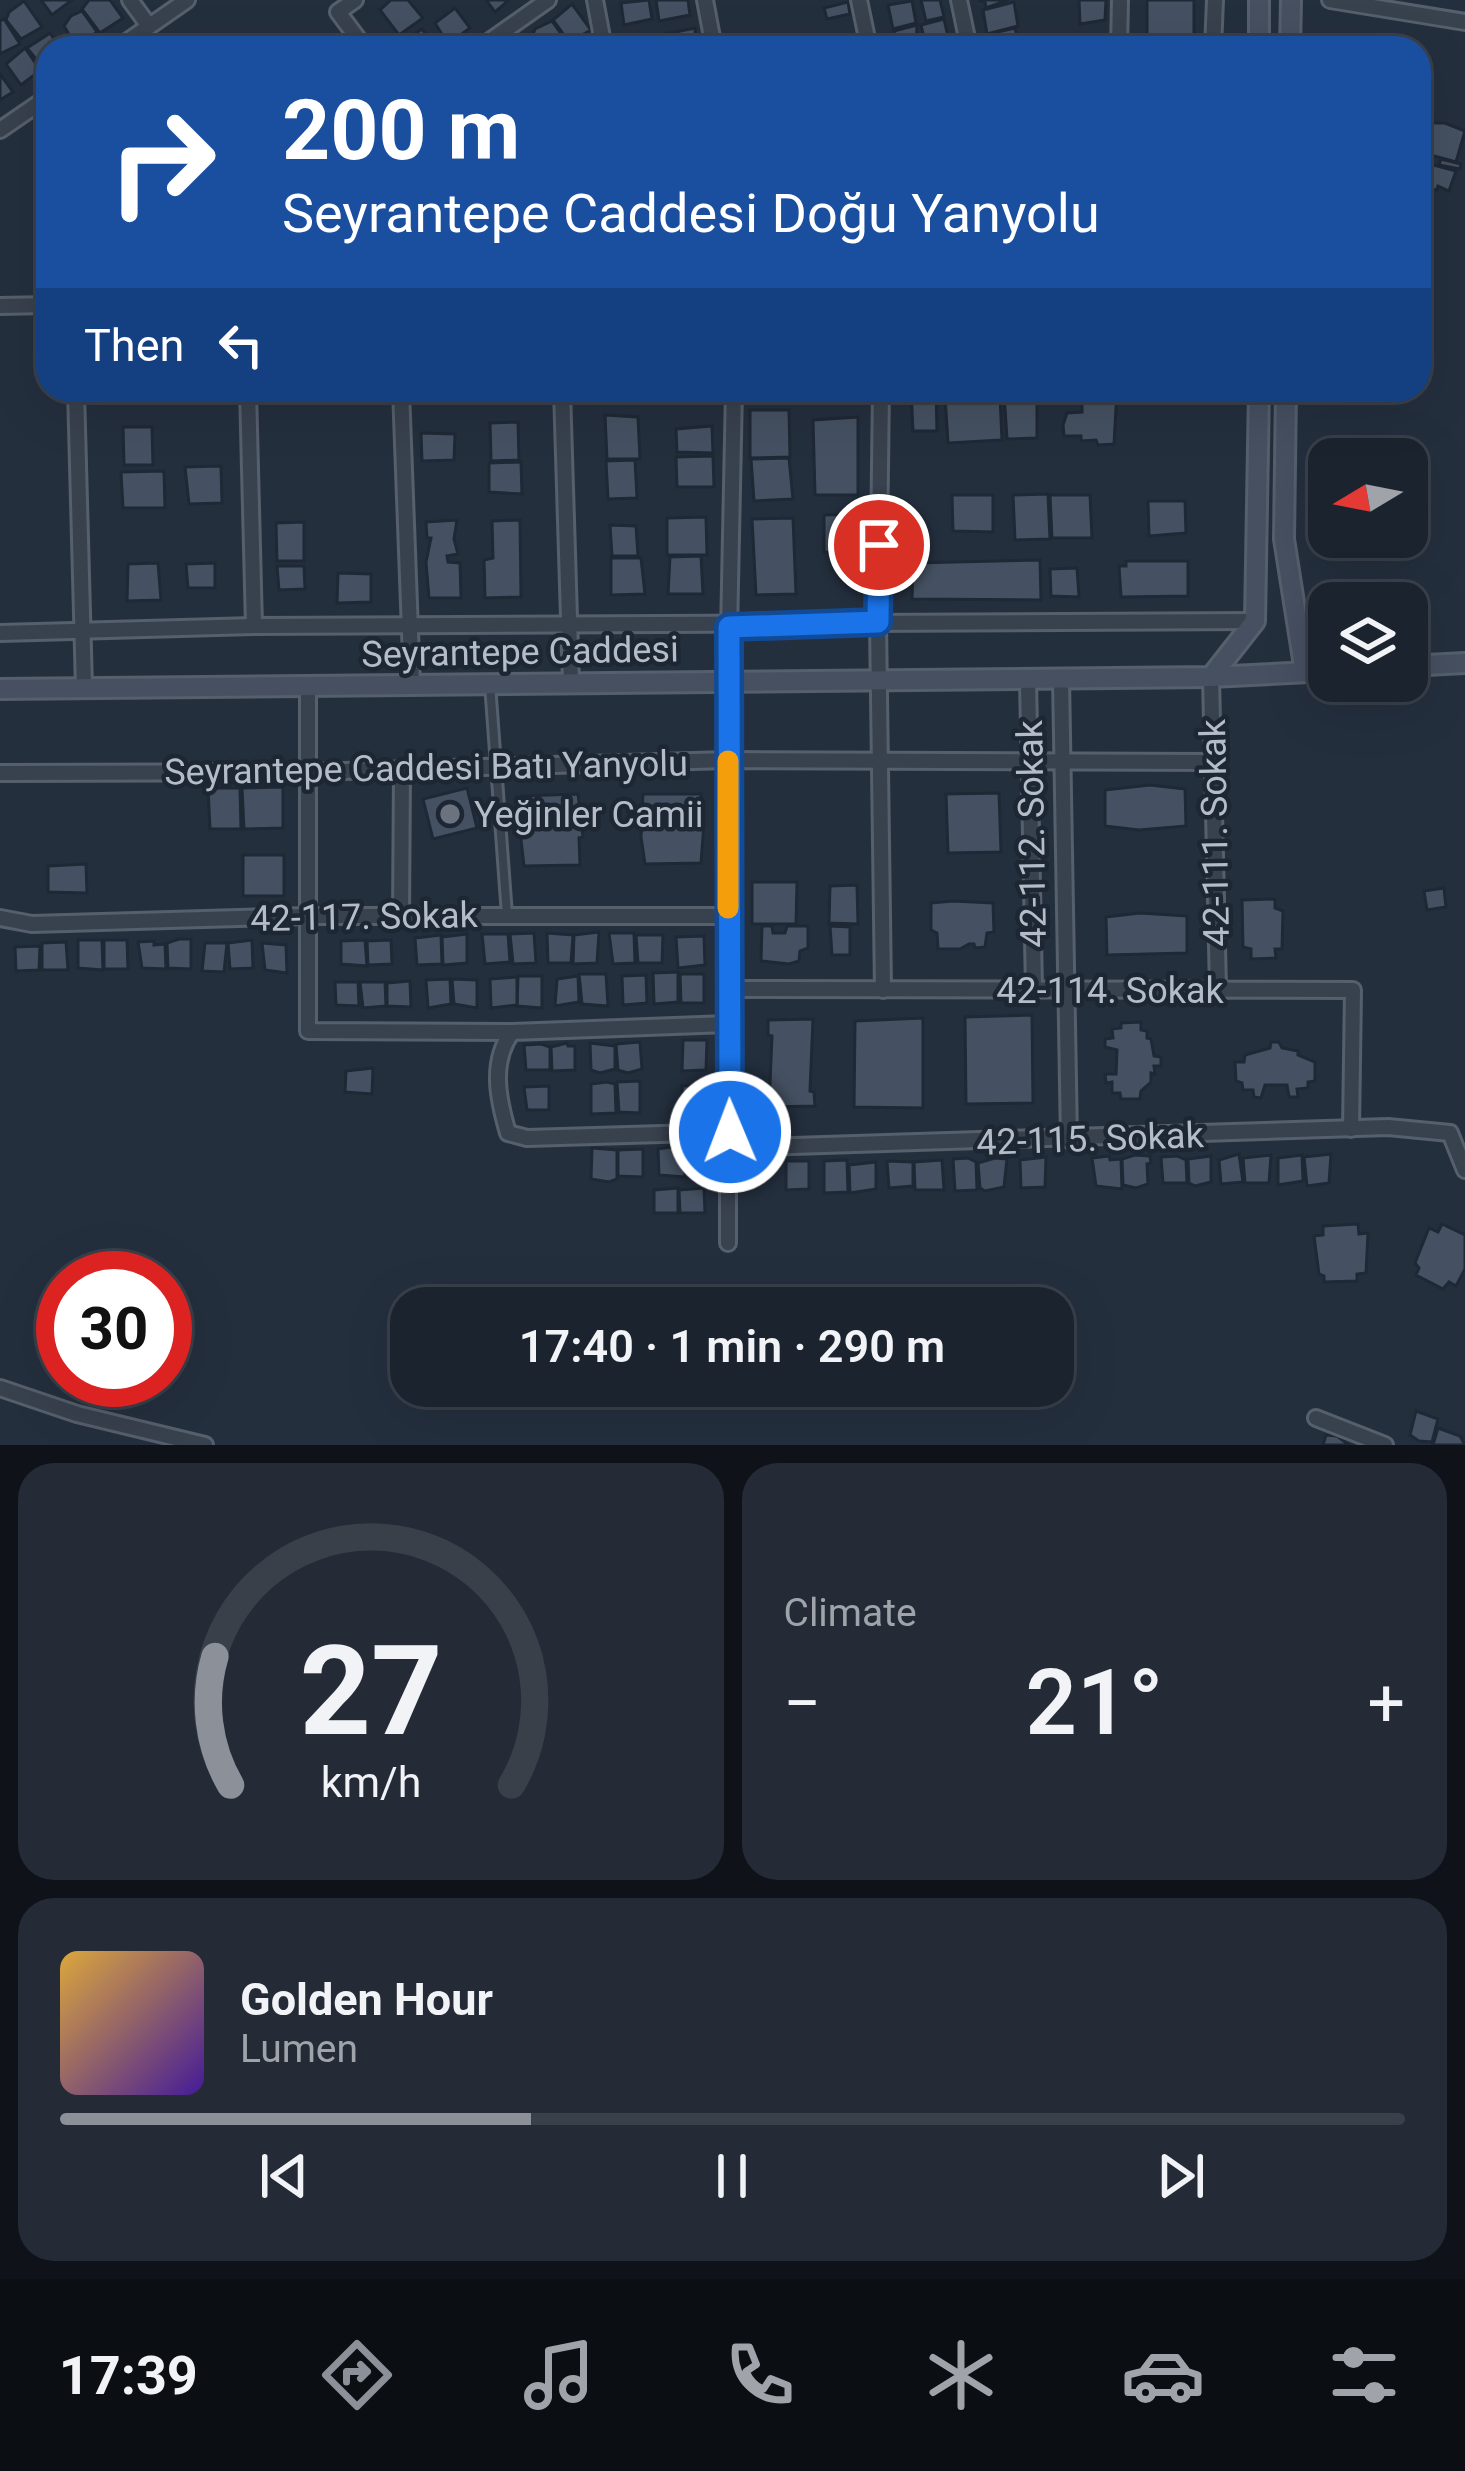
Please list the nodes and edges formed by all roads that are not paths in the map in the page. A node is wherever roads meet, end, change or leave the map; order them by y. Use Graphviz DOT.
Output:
graph roads {
  1 [pos="130,0"];
  2 [pos="187,0"];
  3 [pos="355,0"];
  4 [pos="548,0"];
  5 [pos="595,0"];
  6 [pos="705,0"];
  7 [pos="859,0"];
  8 [pos="959,0"];
  9 [pos="1120,0"];
  10 [pos="1215,0"];
  11 [pos="1258,0"];
  12 [pos="1291,0"];
  13 [pos="1330,0"];
  14 [pos="1465,22"];
  15 [pos="149,26"];
  16 [pos="135,36"];
  17 [pos="356,36"];
  18 [pos="497,36"];
  19 [pos="602,36"];
  20 [pos="712,36"];
  21 [pos="866,36"];
  22 [pos="966,36"];
  23 [pos="1119,36"];
  24 [pos="1214,36"];
  25 [pos="1259,36"];
  26 [pos="1290,36"];
  27 [pos="36,105"];
  28 [pos="0,130"];
  29 [pos="36,305"];
  30 [pos="0,306"];
  31 [pos="76,402"];
  32 [pos="248,402"];
  33 [pos="401,402"];
  34 [pos="562,402"];
  35 [pos="734,402"];
  36 [pos="881,402"];
  37 [pos="1259,402"];
  38 [pos="1286,402"];
  39 [pos="1255,621"];
  40 [pos="878,622"];
  41 [pos="254,626"];
  42 [pos="410,626"];
  43 [pos="569,627"];
  44 [pos="729,627"];
  45 [pos="0,633"];
  46 [pos="82,633"];
  47 [pos="1465,663"];
  48 [pos="1428,665"];
  49 [pos="1305,672"];
  50 [pos="1308,672"];
  51 [pos="1211,676"];
  52 [pos="1061,678"];
  53 [pos="1028,679"];
  54 [pos="880,680"];
  55 [pos="728,682"];
  56 [pos="571,683"];
  57 [pos="490,684"];
  58 [pos="412,685"];
  59 [pos="308,686"];
  60 [pos="84,688"];
  61 [pos="0,689"];
  62 [pos="728,760"];
  63 [pos="880,762"];
  64 [pos="1030,762"];
  65 [pos="1061,762"];
  66 [pos="1211,762"];
  67 [pos="496,767"];
  68 [pos="402,770"];
  69 [pos="308,772"];
  70 [pos="0,773"];
  71 [pos="401,915"];
  72 [pos="507,915"];
  73 [pos="306,916"];
  74 [pos="728,916"];
  75 [pos="0,918"];
  76 [pos="728,989"];
  77 [pos="1034,989"];
  78 [pos="1067,989"];
  79 [pos="883,990"];
  80 [pos="1218,990"];
  81 [pos="728,1024"];
  82 [pos="512,1032"];
  83 [pos="1351,1129"];
  84 [pos="730,1140"];
  85 [pos="1070,1140"];
  86 [pos="1465,1170"];
  87 [pos="728,1244"];
  88 [pos="0,1388"];
  89 [pos="1316,1418"];
  90 [pos="205,1445"];
  91 [pos="1385,1445"];
  1 -- 15 [label="street"];
  2 -- 15 [label="street"];
  3 -- 17 [label="street"];
  4 -- 18 [label="street"];
  5 -- 19 [label="street"];
  6 -- 20 [label="street"];
  7 -- 21 [label="street"];
  8 -- 22 [label="street"];
  9 -- 23 [label="street"];
  10 -- 24 [label="street"];
  11 -- 25 [label="street"];
  12 -- 26 [label="street"];
  13 -- 14 [label="street"];
  15 -- 16 [label="street"];
  27 -- 28 [label="street"];
  29 -- 30 [label="street"];
  31 -- 46 [label="street"];
  32 -- 41 [label="street"];
  33 -- 42 [label="street"];
  34 -- 43 [label="street"];
  35 -- 44 [label="street"];
  36 -- 40 [label="street"];
  37 -- 39 [label="street"];
  38 -- 49 [label="street"];
  39 -- 40 [label="street"];
  39 -- 51 [label="street"];
  40 -- 44 [label="street"];
  40 -- 54 [label="street"];
  41 -- 42 [label="street"];
  41 -- 46 [label="street"];
  42 -- 43 [label="street"];
  42 -- 58 [label="street"];
  43 -- 44 [label="street"];
  43 -- 56 [label="street"];
  44 -- 55 [label="street"];
  45 -- 46 [label="street"];
  46 -- 60 [label="street"];
  47 -- 48 [label="street"];
  49 -- 50 [label="street, Seyrantepe Caddesi"];
  49 -- 51 [label="street, Seyrantepe Caddesi"];
  51 -- 52 [label="street, Seyrantepe Caddesi"];
  51 -- 66 [label="street, 42-111. Sokak"];
  52 -- 53 [label="street, Seyrantepe Caddesi"];
  52 -- 65 [label="street, 42-112. Sokak"];
  53 -- 54 [label="street, Seyrantepe Caddesi"];
  53 -- 64 [label="street, 42-112. Sokak"];
  54 -- 55 [label="street, Seyrantepe Caddesi"];
  54 -- 63 [label="street"];
  55 -- 56 [label="street, Seyrantepe Caddesi"];
  55 -- 62 [label="street"];
  56 -- 57 [label="street, Seyrantepe Caddesi"];
  57 -- 58 [label="street, Seyrantepe Caddesi"];
  57 -- 67 [label="lane"];
  58 -- 59 [label="street, Seyrantepe Caddesi"];
  59 -- 60 [label="street, Seyrantepe Caddesi"];
  59 -- 69 [label="street"];
  60 -- 61 [label="street, Seyrantepe Caddesi"];
  62 -- 63 [label="street, Seyrantepe Caddesi Batı Yanyolu"];
  62 -- 67 [label="street, Seyrantepe Caddesi Batı Yanyolu"];
  62 -- 74 [label="street"];
  63 -- 64 [label="street, Seyrantepe Caddesi Batı Yanyolu"];
  63 -- 79 [label="street"];
  64 -- 65 [label="street, Seyrantepe Caddesi Batı Yanyolu"];
  64 -- 77 [label="street, 42-112. Sokak"];
  65 -- 66 [label="street, Seyrantepe Caddesi Batı Yanyolu"];
  65 -- 78 [label="street, 42-112. Sokak"];
  66 -- 80 [label="street, 42-111. Sokak"];
  67 -- 68 [label="street, Seyrantepe Caddesi Batı Yanyolu"];
  67 -- 72 [label="lane"];
  68 -- 69 [label="street, Seyrantepe Caddesi Batı Yanyolu"];
  68 -- 71 [label="street"];
  69 -- 70 [label="street, Seyrantepe Caddesi Batı Yanyolu"];
  69 -- 73 [label="street"];
  71 -- 72 [label="street, 42-117. Sokak"];
  71 -- 73 [label="street, 42-117. Sokak"];
  72 -- 74 [label="street, 42-117. Sokak"];
  73 -- 75 [label="street, 42-117. Sokak"];
  73 -- 82 [label="street"];
  74 -- 76 [label="street"];
  76 -- 79 [label="street, 42-114. Sokak"];
  76 -- 81 [label="street"];
  77 -- 78 [label="street, 42-114. Sokak"];
  77 -- 79 [label="street, 42-114. Sokak"];
  78 -- 80 [label="street, 42-114. Sokak"];
  78 -- 85 [label="street, 42-112. Sokak"];
  80 -- 83 [label="street, 42-114. Sokak"];
  81 -- 82 [label="street"];
  81 -- 84 [label="street"];
  82 -- 84 [label="street, 42-115. Sokak"];
  83 -- 85 [label="street, 42-115. Sokak"];
  83 -- 86 [label="street, 42-115. Sokak"];
  84 -- 85 [label="street, 42-115. Sokak"];
  84 -- 87 [label="street"];
  88 -- 90 [label="street"];
  89 -- 91 [label="street"];
}
